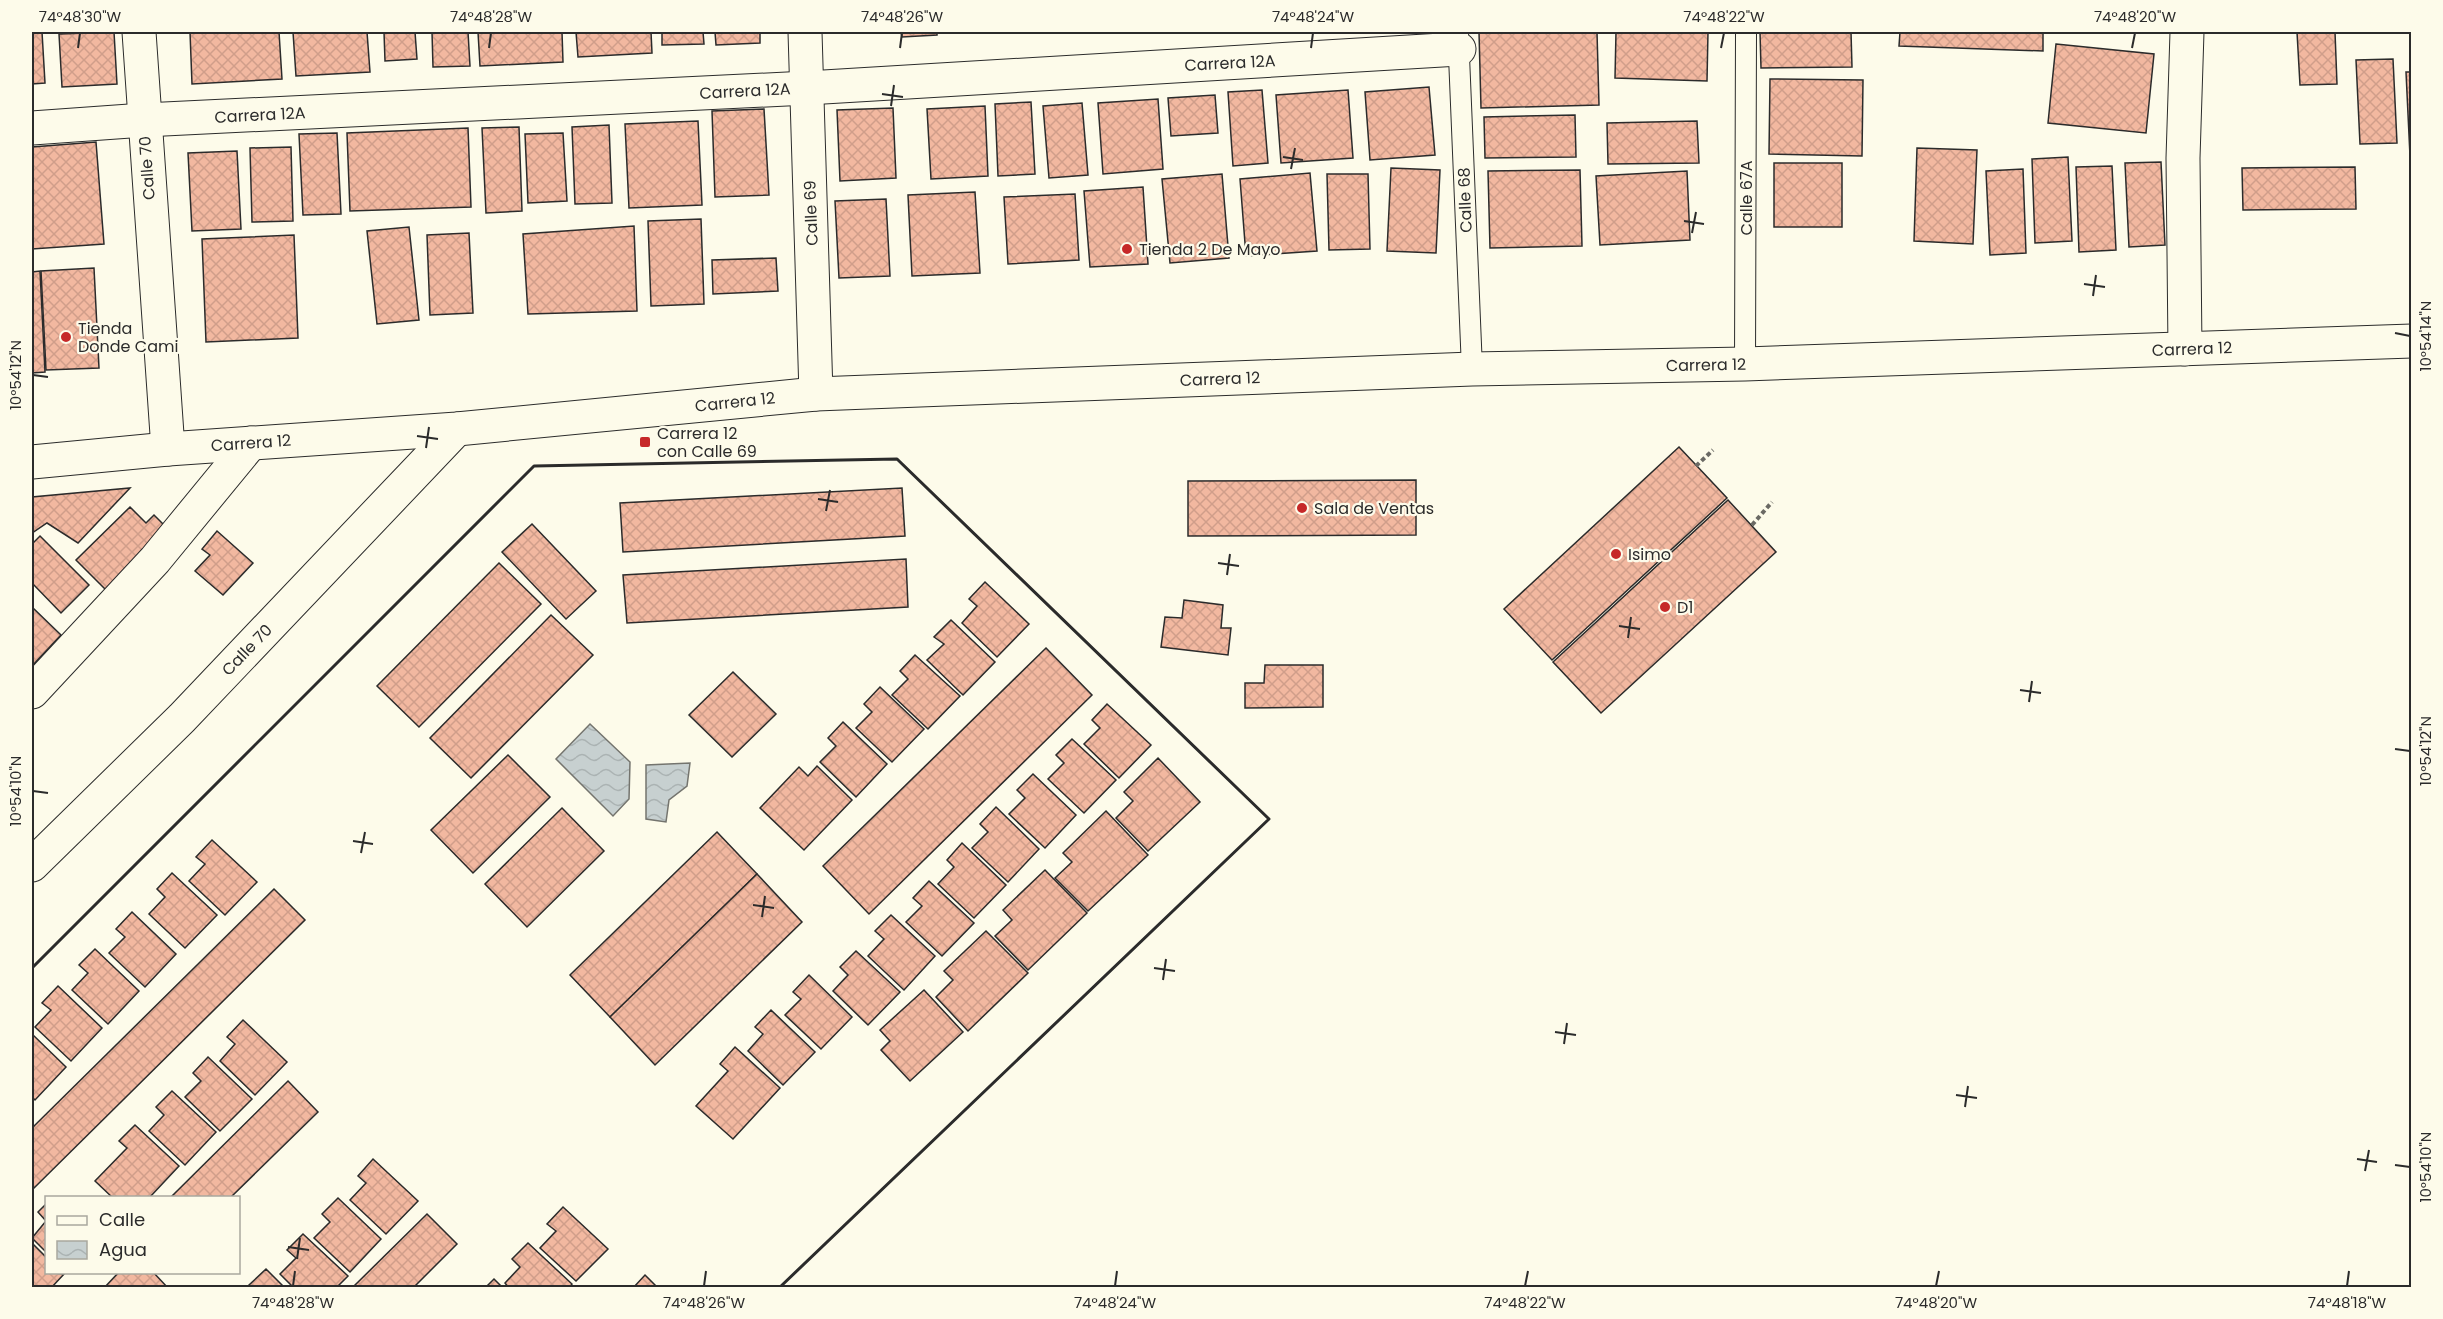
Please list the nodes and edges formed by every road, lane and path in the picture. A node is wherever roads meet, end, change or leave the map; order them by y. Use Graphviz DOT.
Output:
graph roads {
  1 [pos="139,32"];
  2 [pos="805,32"];
  3 [pos="1746,32"];
  4 [pos="2187,32"];
  5 [pos="1458,40"];
  6 [pos="807,88"];
  7 [pos="144,120"];
  8 [pos="32,128"];
  9 [pos="2412,340"];
  10 [pos="2185,349"];
  11 [pos="1745,364"];
  12 [pos="1472,369"];
  13 [pos="816,394"];
  14 [pos="457,429"];
  15 [pos="251,443"];
  16 [pos="168,449"];
  17 [pos="1713,450"];
  18 [pos="32,462"];
  19 [pos="1696,466"];
  20 [pos="1772,502"];
  21 [pos="1752,525"];
  22 [pos="32,692"];
  23 [pos="32,866"];
  1 -- 7 [label="street, Calle 70"];
  2 -- 6 [label="street, Calle 69"];
  3 -- 11 [label="lane, Calle 67A"];
  4 -- 10 [label="street"];
  5 -- 6 [label="street, Carrera 12A"];
  5 -- 12 [label="lane, Calle 68"];
  6 -- 7 [label="street, Carrera 12A"];
  6 -- 13 [label="street, Calle 69"];
  7 -- 8 [label="street, Carrera 12A"];
  7 -- 16 [label="street, Calle 70"];
  9 -- 10 [label="street, Carrera 12"];
  10 -- 11 [label="street, Carrera 12"];
  11 -- 12 [label="street, Carrera 12"];
  12 -- 13 [label="street, Carrera 12"];
  13 -- 14 [label="street, Carrera 12"];
  14 -- 15 [label="street, Carrera 12"];
  14 -- 23 [label="street, Calle 70"];
  15 -- 16 [label="street, Carrera 12"];
  15 -- 22 [label="street"];
  16 -- 18 [label="street, Carrera 12"];
  17 -- 19 [label="path"];
  20 -- 21 [label="path"];
}
